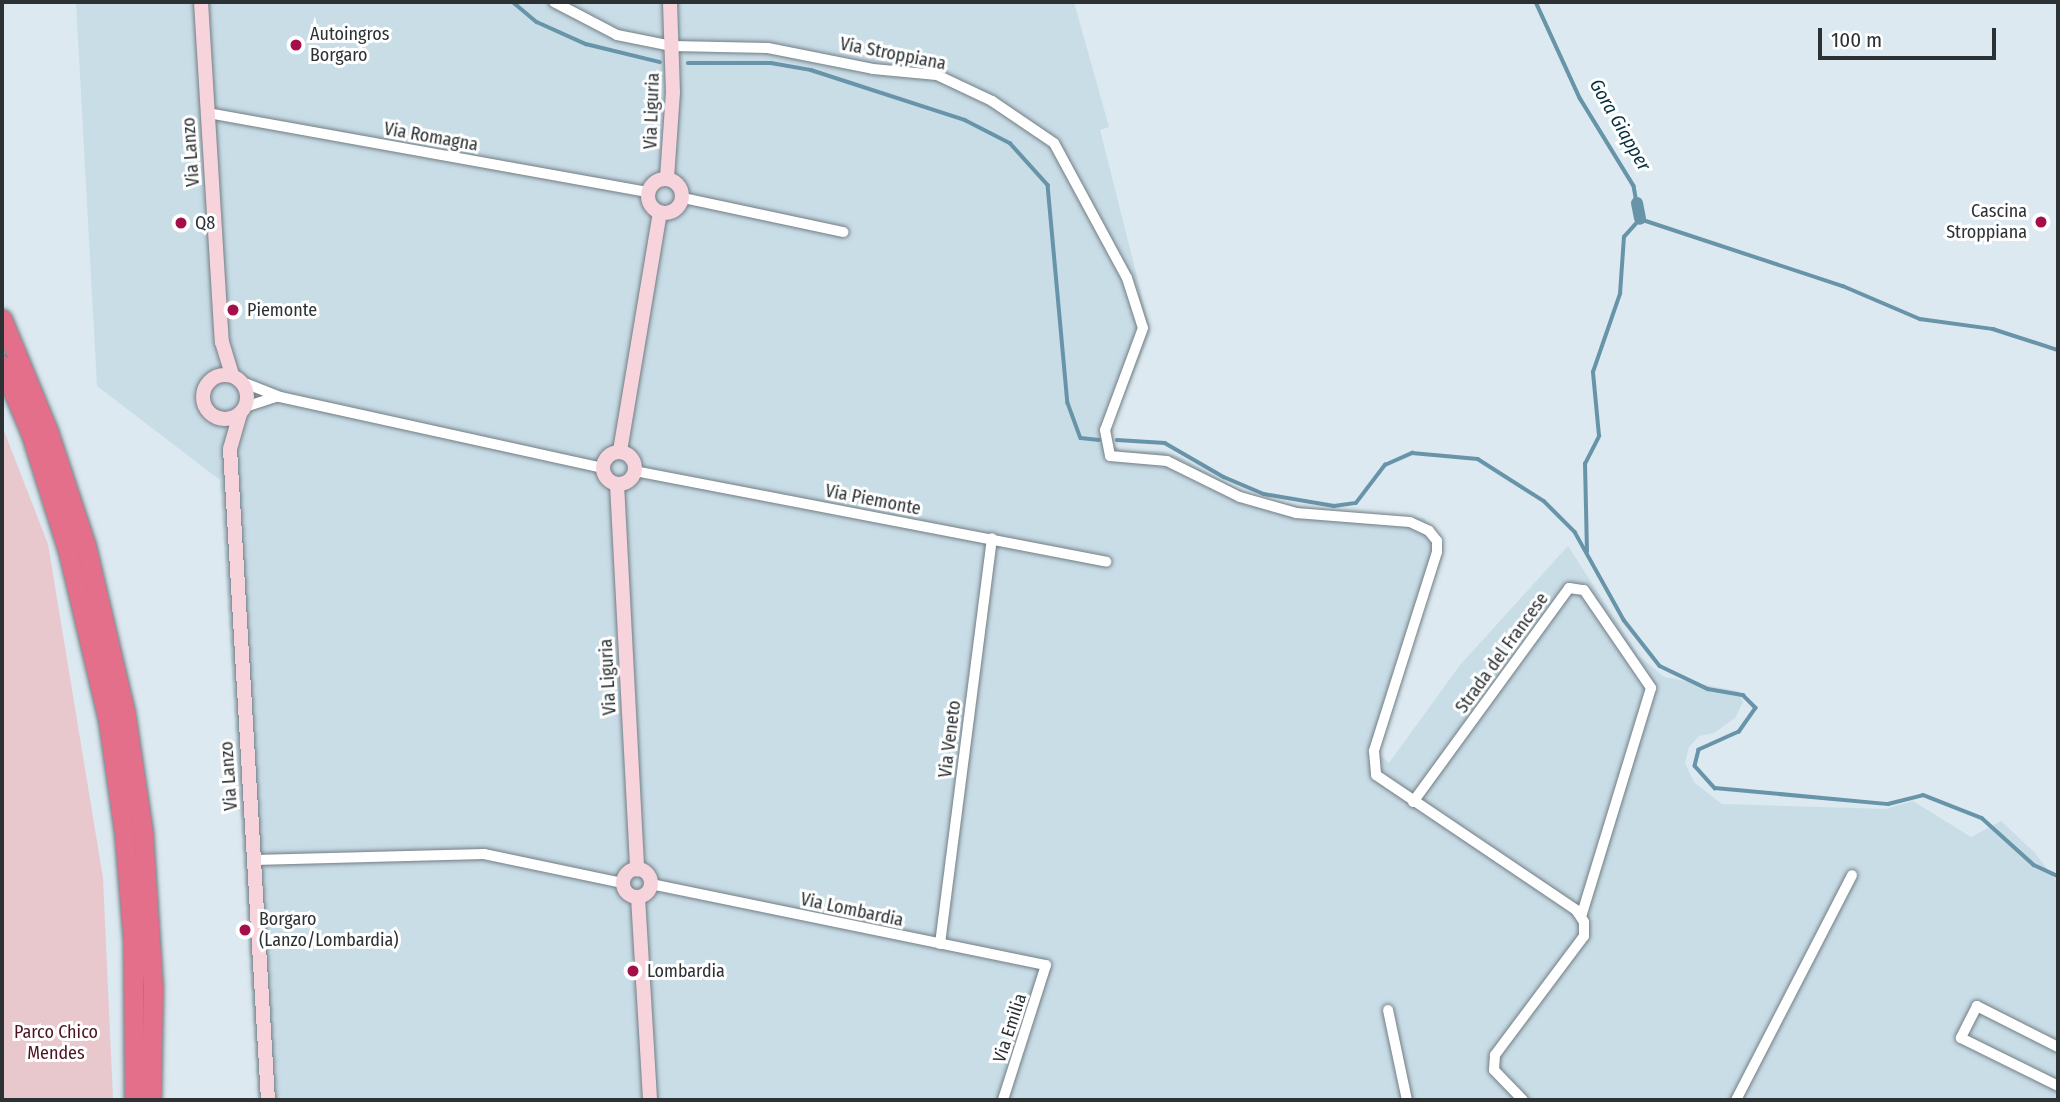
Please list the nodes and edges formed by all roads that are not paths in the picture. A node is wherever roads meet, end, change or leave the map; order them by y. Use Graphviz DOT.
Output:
graph roads {
  1 [pos="201,2"];
  2 [pos="554,2"];
  3 [pos="670,2"];
  4 [pos="567,6"];
  5 [pos="672,46"];
  6 [pos="208,113"];
  7 [pos="667,178"];
  8 [pos="648,192"];
  9 [pos="683,198"];
  10 [pos="660,212"];
  11 [pos="843,232"];
  12 [pos="2,319"];
  13 [pos="222,342"];
  14 [pos="2,365"];
  15 [pos="214,377"];
  16 [pos="237,379"];
  17 [pos="280,397"];
  18 [pos="243,410"];
  19 [pos="214,416"];
  20 [pos="230,449"];
  21 [pos="620,451"];
  22 [pos="602,468"];
  23 [pos="635,471"];
  24 [pos="617,484"];
  25 [pos="992,538"];
  26 [pos="1106,562"];
  27 [pos="1413,802"];
  28 [pos="254,860"];
  29 [pos="637,869"];
  30 [pos="1852,874"];
  31 [pos="623,883"];
  32 [pos="652,884"];
  33 [pos="638,897"];
  34 [pos="1581,917"];
  35 [pos="940,944"];
  36 [pos="1046,965"];
  37 [pos="1388,1010"];
  38 [pos="2058,1047"];
  39 [pos="2058,1086"];
  40 [pos="134,1100"];
  41 [pos="151,1100"];
  42 [pos="268,1100"];
  43 [pos="650,1100"];
  44 [pos="1003,1100"];
  45 [pos="1407,1100"];
  46 [pos="1523,1100"];
  47 [pos="1736,1100"];
  1 -- 6 [label="street, Via Lanzo"];
  2 -- 4 [label="street, Via Stroppiana"];
  3 -- 5 [label="street, Via Liguria"];
  4 -- 5 [label="street, Via Stroppiana"];
  5 -- 7 [label="street, Via Liguria"];
  5 -- 27 [label="street, Via Stroppiana"];
  6 -- 8 [label="street, Via Romagna"];
  6 -- 13 [label="street, Via Lanzo"];
  7 -- 8 [label="street"];
  7 -- 9 [label="street"];
  8 -- 10 [label="street"];
  9 -- 10 [label="street"];
  9 -- 11 [label="street"];
  10 -- 21 [label="street"];
  12 -- 41 [label="highway"];
  13 -- 15 [label="street, Via Lanzo"];
  13 -- 16 [label="street, Via Lanzo"];
  14 -- 40 [label="highway"];
  15 -- 16 [label="street"];
  15 -- 19 [label="street"];
  16 -- 17 [label="street"];
  16 -- 18 [label="street"];
  17 -- 18 [label="street"];
  17 -- 22 [label="street"];
  18 -- 19 [label="street"];
  18 -- 20 [label="street, Via Lanzo"];
  19 -- 20 [label="street, Via Lanzo"];
  20 -- 28 [label="street, Via Lanzo"];
  21 -- 22 [label="street"];
  21 -- 23 [label="street"];
  22 -- 24 [label="street"];
  23 -- 24 [label="street"];
  23 -- 25 [label="street, Via Piemonte"];
  24 -- 29 [label="street, Via Liguria"];
  25 -- 26 [label="street, Via Piemonte"];
  25 -- 35 [label="street, Via Veneto"];
  27 -- 34 [label="street"];
  27 -- 34 [label="street, Strada del Francese"];
  28 -- 31 [label="street"];
  28 -- 42 [label="street, Via Lanzo"];
  29 -- 31 [label="street"];
  29 -- 32 [label="street"];
  30 -- 47 [label="street"];
  31 -- 33 [label="street"];
  32 -- 33 [label="street"];
  32 -- 35 [label="street, Via Lombardia"];
  33 -- 43 [label="street"];
  34 -- 46 [label="street, Strada del Francese"];
  35 -- 36 [label="street, Via Lombardia"];
  36 -- 44 [label="street, Via Emilia"];
  37 -- 45 [label="street"];
  38 -- 39 [label="street"];
}
